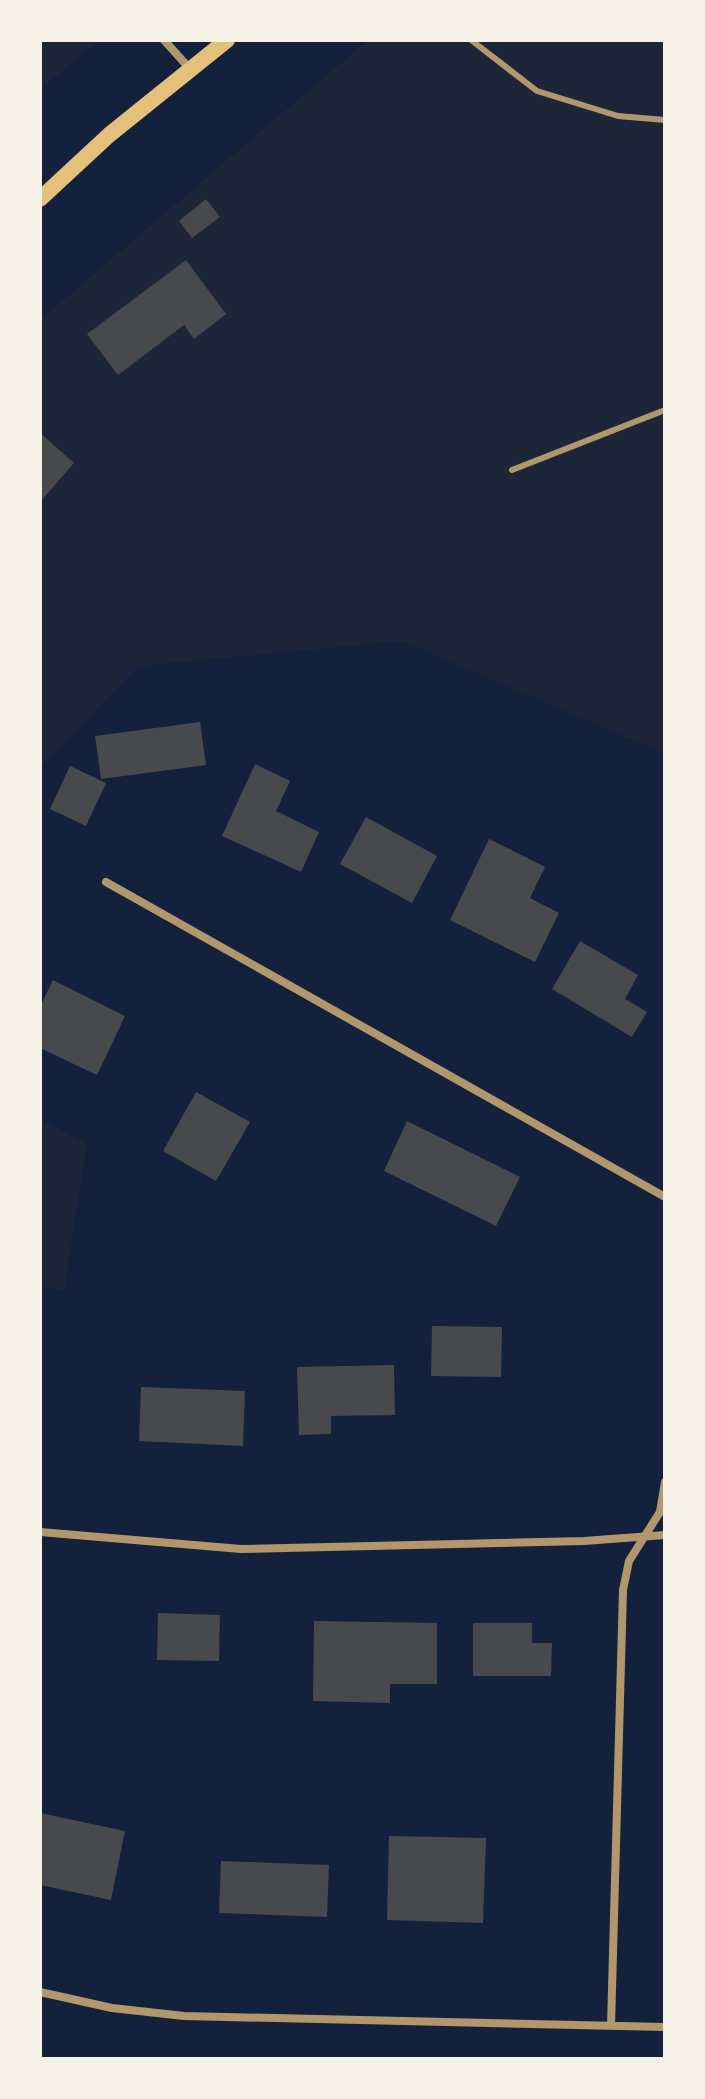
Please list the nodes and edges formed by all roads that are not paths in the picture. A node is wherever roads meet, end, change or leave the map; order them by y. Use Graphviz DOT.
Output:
graph roads {
  1 [pos="164,40"];
  2 [pos="227,40"];
  3 [pos="471,40"];
  4 [pos="190,69"];
  5 [pos="665,120"];
  6 [pos="40,199"];
  7 [pos="665,410"];
  8 [pos="512,470"];
  9 [pos="106,882"];
  10 [pos="665,1197"];
  11 [pos="665,1482"];
  12 [pos="40,1532"];
  13 [pos="665,1535"];
  14 [pos="643,1536"];
  15 [pos="40,1992"];
  16 [pos="611,2026"];
  17 [pos="665,2027"];
  1 -- 4 [label="street"];
  2 -- 4 [label="main road"];
  3 -- 5 [label="lane"];
  4 -- 6 [label="main road"];
  7 -- 8 [label="lane"];
  9 -- 10 [label="street"];
  11 -- 14 [label="street"];
  12 -- 14 [label="street"];
  13 -- 14 [label="street"];
  14 -- 16 [label="street"];
  15 -- 16 [label="street"];
  16 -- 17 [label="street"];
}
